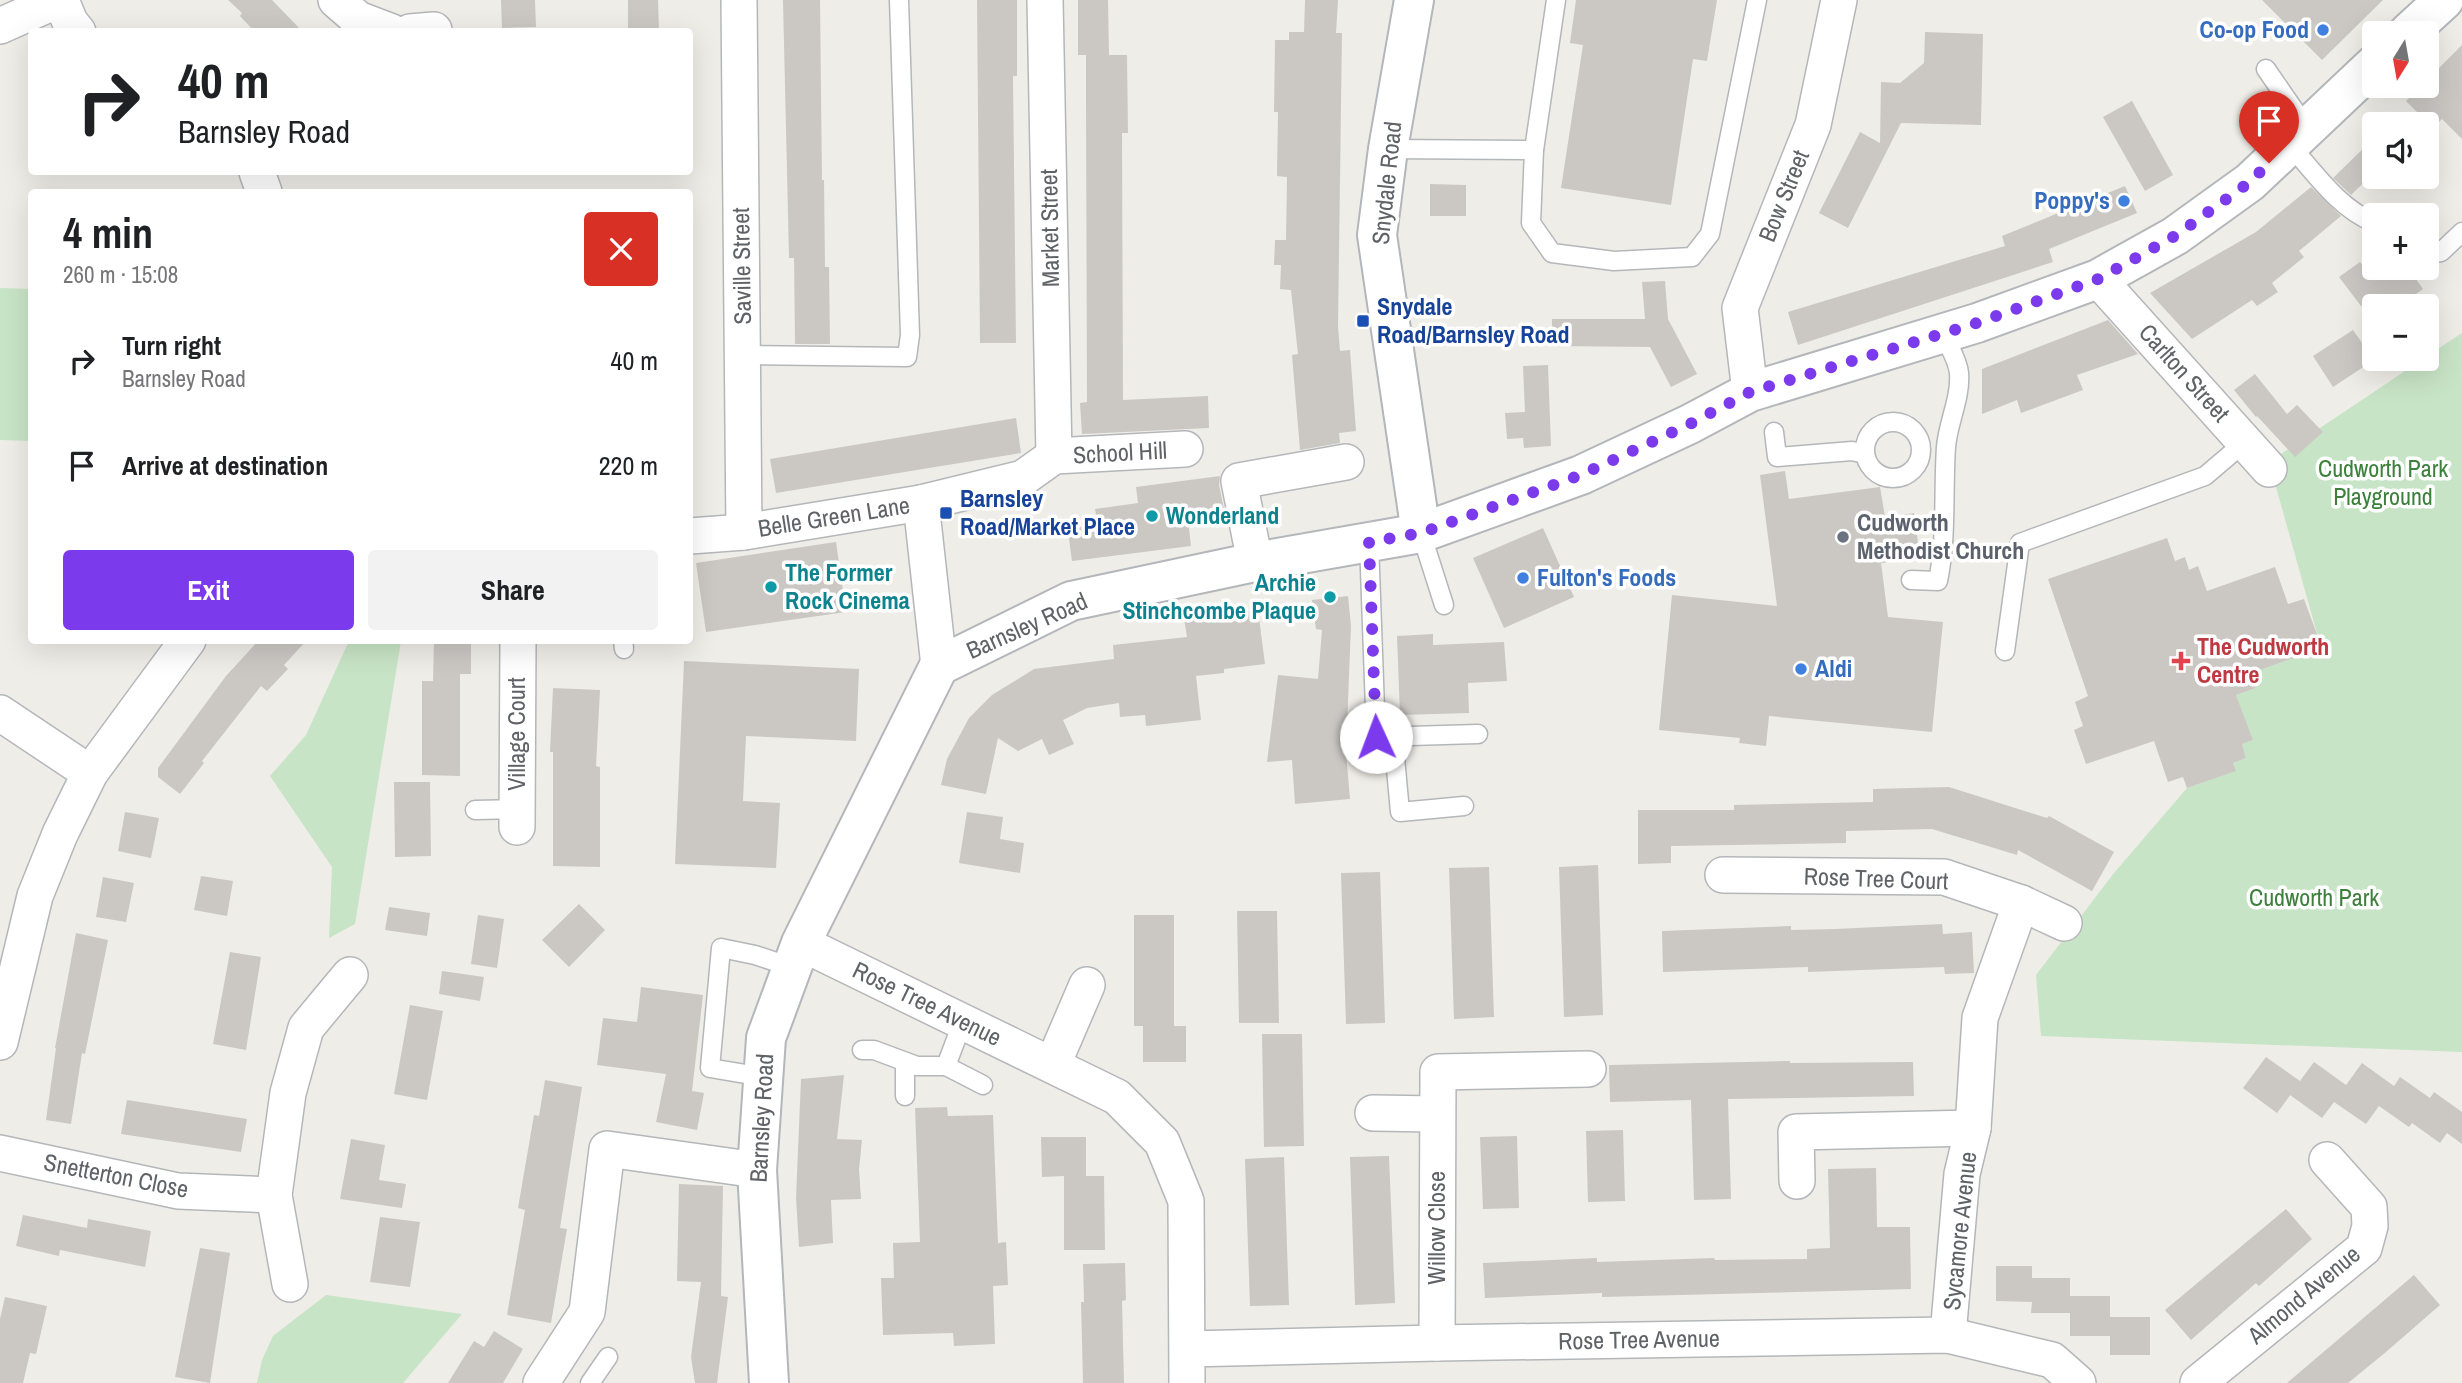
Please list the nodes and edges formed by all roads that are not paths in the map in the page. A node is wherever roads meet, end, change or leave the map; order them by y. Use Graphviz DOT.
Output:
graph roads {
  1 [pos="59,0"];
  2 [pos="336,0"];
  3 [pos="739,0"];
  4 [pos="899,0"];
  5 [pos="1045,0"];
  6 [pos="1414,0"];
  7 [pos="1556,0"];
  8 [pos="1757,0"];
  9 [pos="1839,0"];
  10 [pos="2444,0"];
  11 [pos="2421,21"];
  12 [pos="0,26"];
  13 [pos="75,28"];
  14 [pos="382,28"];
  15 [pos="2266,69"];
  16 [pos="2362,76"];
  17 [pos="2298,136"];
  18 [pos="1388,149"];
  19 [pos="1534,150"];
  20 [pos="2362,217"];
  21 [pos="2462,232"];
  22 [pos="2439,252"];
  23 [pos="2098,279"];
  24 [pos="1943,333"];
  25 [pos="743,355"];
  26 [pos="1750,392"];
  27 [pos="1948,431"];
  28 [pos="1774,432"];
  29 [pos="1920,442"];
  30 [pos="2245,442"];
  31 [pos="1185,449"];
  32 [pos="1865,454"];
  33 [pos="1054,457"];
  34 [pos="1346,462"];
  35 [pos="2269,469"];
  36 [pos="920,503"];
  37 [pos="744,532"];
  38 [pos="1421,533"];
  39 [pos="693,536"];
  40 [pos="1369,542"];
  41 [pos="1255,562"];
  42 [pos="1911,580"];
  43 [pos="1444,606"];
  44 [pos="185,644"];
  45 [pos="518,644"];
  46 [pos="2005,651"];
  47 [pos="939,666"];
  48 [pos="0,713"];
  49 [pos="1478,734"];
  50 [pos="1393,736"];
  51 [pos="90,773"];
  52 [pos="1464,806"];
  53 [pos="475,810"];
  54 [pos="517,818"];
  55 [pos="1723,875"];
  56 [pos="2021,903"];
  57 [pos="2064,923"];
  58 [pos="796,955"];
  59 [pos="350,975"];
  60 [pos="1087,985"];
  61 [pos="963,1021"];
  62 [pos="0,1042"];
  63 [pos="862,1050"];
  64 [pos="905,1062"];
  65 [pos="1053,1064"];
  66 [pos="947,1066"];
  67 [pos="1588,1069"];
  68 [pos="763,1077"];
  69 [pos="983,1085"];
  70 [pos="905,1096"];
  71 [pos="1373,1113"];
  72 [pos="1437,1114"];
  73 [pos="1973,1128"];
  74 [pos="0,1153"];
  75 [pos="2326,1160"];
  76 [pos="757,1170"];
  77 [pos="1797,1181"];
  78 [pos="274,1195"];
  79 [pos="290,1284"];
  80 [pos="1948,1335"];
  81 [pos="1437,1342"];
  82 [pos="1188,1349"];
  83 [pos="608,1357"];
  84 [pos="541,1383"];
  85 [pos="590,1383"];
  86 [pos="769,1383"];
  87 [pos="1187,1383"];
  88 [pos="2078,1383"];
  89 [pos="2198,1383"];
  1 -- 12 [label="street"];
  1 -- 13 [label="street"];
  2 -- 14 [label="street"];
  3 -- 25 [label="street, Saville Street"];
  4 -- 25 [label="lane"];
  5 -- 33 [label="street, Market Street"];
  6 -- 18 [label="street, Snydale Road"];
  7 -- 19 [label="lane"];
  8 -- 19 [label="lane"];
  9 -- 26 [label="street, Bow Street"];
  10 -- 11 [label="street"];
  15 -- 17 [label="lane"];
  16 -- 17 [label="street, Barnsley Road"];
  17 -- 20 [label="lane"];
  17 -- 23 [label="street, Barnsley Road"];
  18 -- 19 [label="lane"];
  18 -- 38 [label="street, Snydale Road"];
  21 -- 22 [label="lane"];
  23 -- 24 [label="street, Barnsley Road"];
  23 -- 30 [label="street, Carlton Street"];
  24 -- 26 [label="street, Barnsley Road"];
  24 -- 27 [label="lane"];
  25 -- 37 [label="street, Saville Street"];
  26 -- 38 [label="street, Barnsley Road"];
  27 -- 29 [label="lane"];
  27 -- 42 [label="lane"];
  28 -- 32 [label="lane"];
  29 -- 32 [label="lane"];
  29 -- 32 [label="lane"];
  30 -- 35 [label="street, Carlton Street"];
  30 -- 46 [label="lane"];
  31 -- 33 [label="street, School Hill"];
  33 -- 36 [label="street, Belle Green Lane"];
  34 -- 41 [label="street"];
  36 -- 37 [label="street, Belle Green Lane"];
  36 -- 47 [label="street"];
  37 -- 39 [label="street, Belle Green Lane"];
  38 -- 40 [label="street, Barnsley Road"];
  38 -- 43 [label="lane"];
  40 -- 41 [label="street, Barnsley Road"];
  40 -- 50 [label="lane"];
  41 -- 47 [label="street, Barnsley Road"];
  44 -- 51 [label="street"];
  45 -- 54 [label="street, Village Court"];
  47 -- 58 [label="street, Barnsley Road"];
  48 -- 51 [label="street"];
  49 -- 50 [label="lane"];
  50 -- 52 [label="lane"];
  51 -- 62 [label="street"];
  53 -- 54 [label="lane"];
  55 -- 56 [label="street, Rose Tree Court"];
  56 -- 57 [label="street, Rose Tree Court"];
  56 -- 73 [label="street, Sycamore Avenue"];
  58 -- 61 [label="street, Rose Tree Avenue"];
  58 -- 68 [label="street, Barnsley Road"];
  58 -- 68 [label="lane"];
  59 -- 78 [label="street"];
  60 -- 65 [label="street"];
  61 -- 65 [label="street, Rose Tree Avenue"];
  61 -- 66 [label="lane"];
  63 -- 64 [label="lane"];
  64 -- 66 [label="lane"];
  64 -- 70 [label="lane"];
  65 -- 82 [label="street, Rose Tree Avenue"];
  66 -- 69 [label="lane"];
  67 -- 72 [label="street, Willow Close"];
  68 -- 76 [label="street, Barnsley Road"];
  71 -- 72 [label="street"];
  72 -- 81 [label="street, Willow Close"];
  73 -- 77 [label="street, Sycamore Avenue"];
  73 -- 80 [label="street, Sycamore Avenue"];
  74 -- 78 [label="street, Snetterton Close"];
  75 -- 89 [label="street, Almond Avenue"];
  76 -- 84 [label="street"];
  76 -- 86 [label="street, Barnsley Road"];
  78 -- 79 [label="street"];
  80 -- 81 [label="street, Rose Tree Avenue"];
  80 -- 88 [label="street, Rose Tree Avenue"];
  81 -- 82 [label="street, Rose Tree Avenue"];
  82 -- 87 [label="street, Rose Tree Avenue"];
  83 -- 85 [label="lane"];
}
